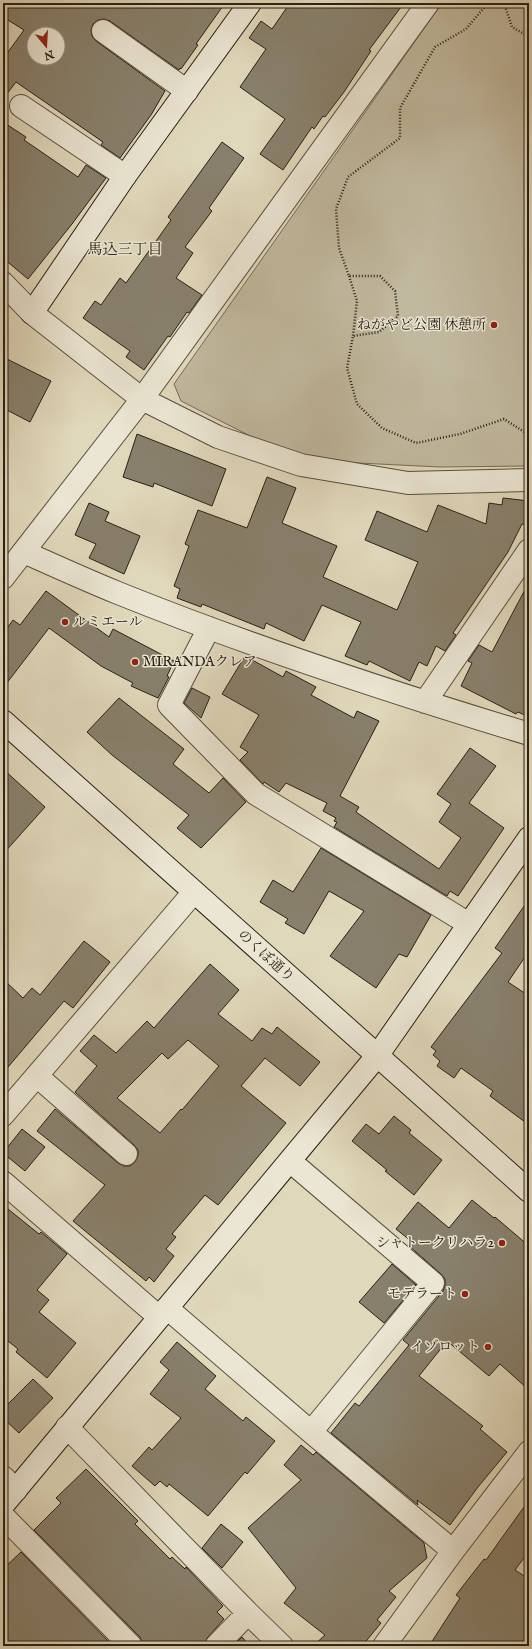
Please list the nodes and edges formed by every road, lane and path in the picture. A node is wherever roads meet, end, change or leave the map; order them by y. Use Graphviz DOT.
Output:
graph roads {
  1 [pos="250,3"];
  2 [pos="428,3"];
  3 [pos="488,3"];
  4 [pos="504,3"];
  5 [pos="525,3"];
  6 [pos="529,5"];
  7 [pos="103,31"];
  8 [pos="529,37"];
  9 [pos="187,91"];
  10 [pos="21,106"];
  11 [pos="125,176"];
  12 [pos="349,276"];
  13 [pos="3,284"];
  14 [pos="32,313"];
  15 [pos="352,336"];
  16 [pos="142,399"];
  17 [pos="529,435"];
  18 [pos="529,480"];
  19 [pos="529,550"];
  20 [pos="24,552"];
  21 [pos="3,578"];
  22 [pos="209,628"];
  23 [pos="425,702"];
  24 [pos="3,721"];
  25 [pos="529,734"];
  26 [pos="529,838"];
  27 [pos="194,892"];
  28 [pos="469,924"];
  29 [pos="377,1056"];
  30 [pos="37,1076"];
  31 [pos="3,1116"];
  32 [pos="126,1154"];
  33 [pos="290,1161"];
  34 [pos="3,1182"];
  35 [pos="529,1191"];
  36 [pos="163,1312"];
  37 [pos="67,1428"];
  38 [pos="311,1432"];
  39 [pos="528,1454"];
  40 [pos="7,1491"];
  41 [pos="3,1516"];
  42 [pos="453,1551"];
  43 [pos="248,1613"];
  44 [pos="131,1646"];
  45 [pos="216,1646"];
  46 [pos="282,1646"];
  47 [pos="384,1646"];
  1 -- 9 [label="street"];
  2 -- 16 [label="street"];
  3 -- 12 [label="path"];
  4 -- 8 [label="path"];
  5 -- 6 [label="path"];
  7 -- 9 [label="street"];
  9 -- 11 [label="street"];
  10 -- 11 [label="street"];
  11 -- 14 [label="street"];
  12 -- 15 [label="path"];
  12 -- 15 [label="path"];
  13 -- 14 [label="street"];
  14 -- 16 [label="street"];
  15 -- 17 [label="path"];
  16 -- 18 [label="street"];
  16 -- 20 [label="street"];
  19 -- 23 [label="street"];
  20 -- 21 [label="street"];
  20 -- 22 [label="street"];
  22 -- 23 [label="street"];
  22 -- 28 [label="street"];
  23 -- 25 [label="street"];
  24 -- 27 [label="street, のくぼ通り"];
  26 -- 28 [label="street"];
  27 -- 29 [label="street, のくぼ通り"];
  27 -- 30 [label="street"];
  28 -- 29 [label="street"];
  29 -- 33 [label="street"];
  29 -- 35 [label="street, のくぼ通り"];
  30 -- 31 [label="street"];
  30 -- 32 [label="street"];
  33 -- 36 [label="street"];
  33 -- 38 [label="street"];
  34 -- 36 [label="street"];
  36 -- 37 [label="street"];
  36 -- 38 [label="street"];
  37 -- 40 [label="street"];
  37 -- 43 [label="street"];
  38 -- 42 [label="street"];
  39 -- 42 [label="street"];
  41 -- 44 [label="street"];
  42 -- 47 [label="street"];
  43 -- 45 [label="street"];
  43 -- 46 [label="street"];
}
